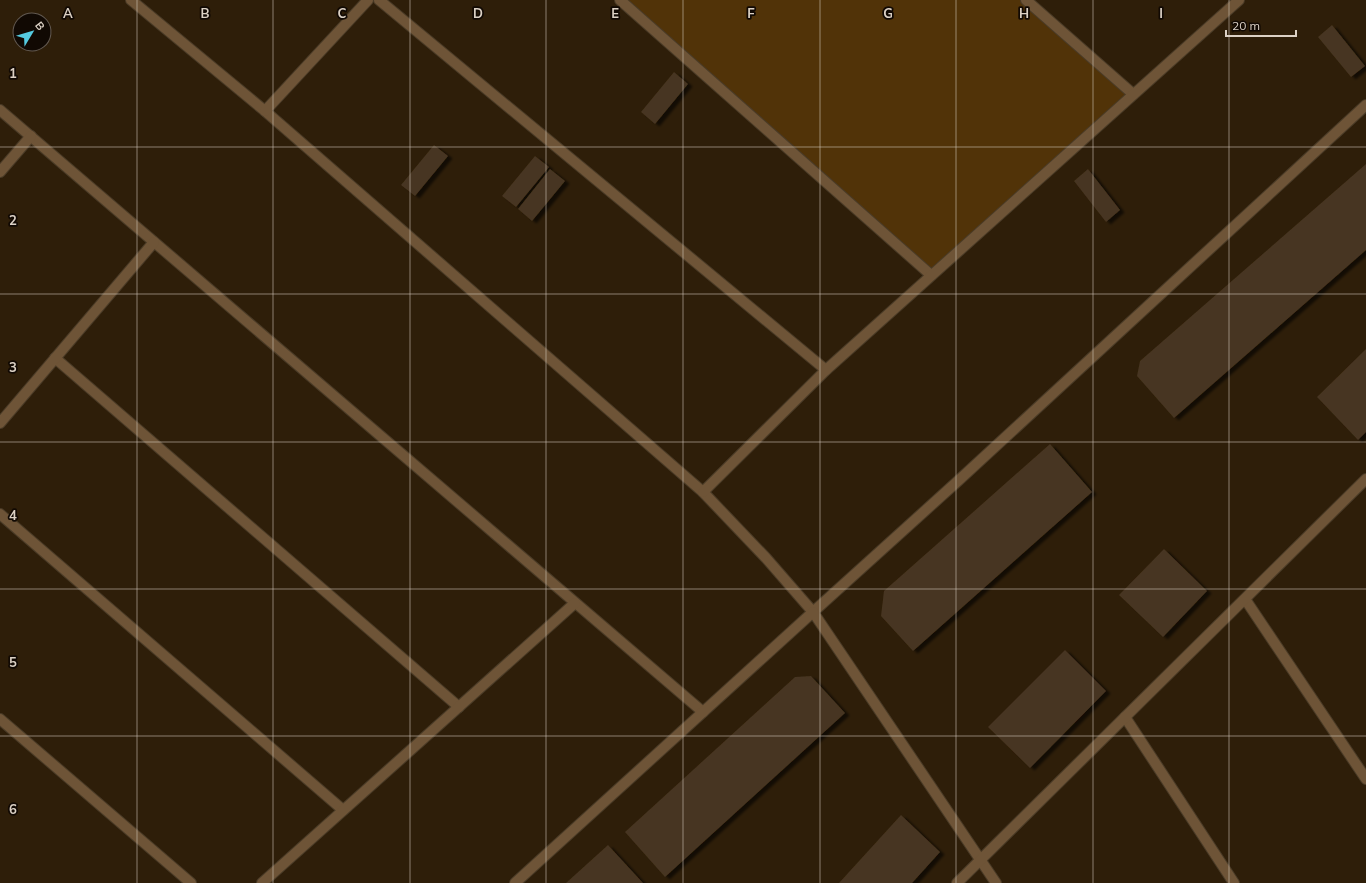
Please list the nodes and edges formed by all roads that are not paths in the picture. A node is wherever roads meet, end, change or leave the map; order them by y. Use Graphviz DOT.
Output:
graph roads {
  1 [pos="368,0"];
  2 [pos="379,0"];
  3 [pos="1026,0"];
  4 [pos="1239,0"];
  5 [pos="623,1"];
  6 [pos="137,2"];
  7 [pos="1133,94"];
  8 [pos="1366,105"];
  9 [pos="0,110"];
  10 [pos="265,111"];
  11 [pos="31,136"];
  12 [pos="0,172"];
  13 [pos="154,242"];
  14 [pos="931,275"];
  15 [pos="55,358"];
  16 [pos="826,370"];
  17 [pos="0,423"];
  18 [pos="1366,479"];
  19 [pos="703,492"];
  20 [pos="0,514"];
  21 [pos="1245,599"];
  22 [pos="575,603"];
  23 [pos="813,612"];
  24 [pos="459,707"];
  25 [pos="703,712"];
  26 [pos="1125,717"];
  27 [pos="0,719"];
  28 [pos="1366,779"];
  29 [pos="343,810"];
  30 [pos="980,860"];
  31 [pos="191,883"];
  32 [pos="262,883"];
  33 [pos="515,883"];
  34 [pos="957,883"];
  35 [pos="996,883"];
  36 [pos="1234,883"];
  1 -- 10 [label="street"];
  2 -- 16 [label="street"];
  3 -- 7 [label="street"];
  4 -- 7 [label="street"];
  5 -- 14 [label="street"];
  6 -- 10 [label="street"];
  7 -- 14 [label="street"];
  8 -- 23 [label="street"];
  9 -- 11 [label="street"];
  10 -- 19 [label="street"];
  11 -- 12 [label="street"];
  11 -- 13 [label="street"];
  13 -- 15 [label="street"];
  13 -- 22 [label="street"];
  14 -- 16 [label="street"];
  15 -- 17 [label="street"];
  15 -- 24 [label="street"];
  16 -- 19 [label="street"];
  18 -- 21 [label="street"];
  19 -- 23 [label="street"];
  20 -- 29 [label="street"];
  21 -- 26 [label="street"];
  21 -- 28 [label="street"];
  22 -- 24 [label="street"];
  22 -- 25 [label="street"];
  23 -- 25 [label="street"];
  23 -- 30 [label="street"];
  24 -- 29 [label="street"];
  25 -- 33 [label="street"];
  26 -- 30 [label="street"];
  26 -- 36 [label="street"];
  27 -- 31 [label="street"];
  29 -- 32 [label="street"];
  30 -- 34 [label="street"];
  30 -- 35 [label="street"];
}
